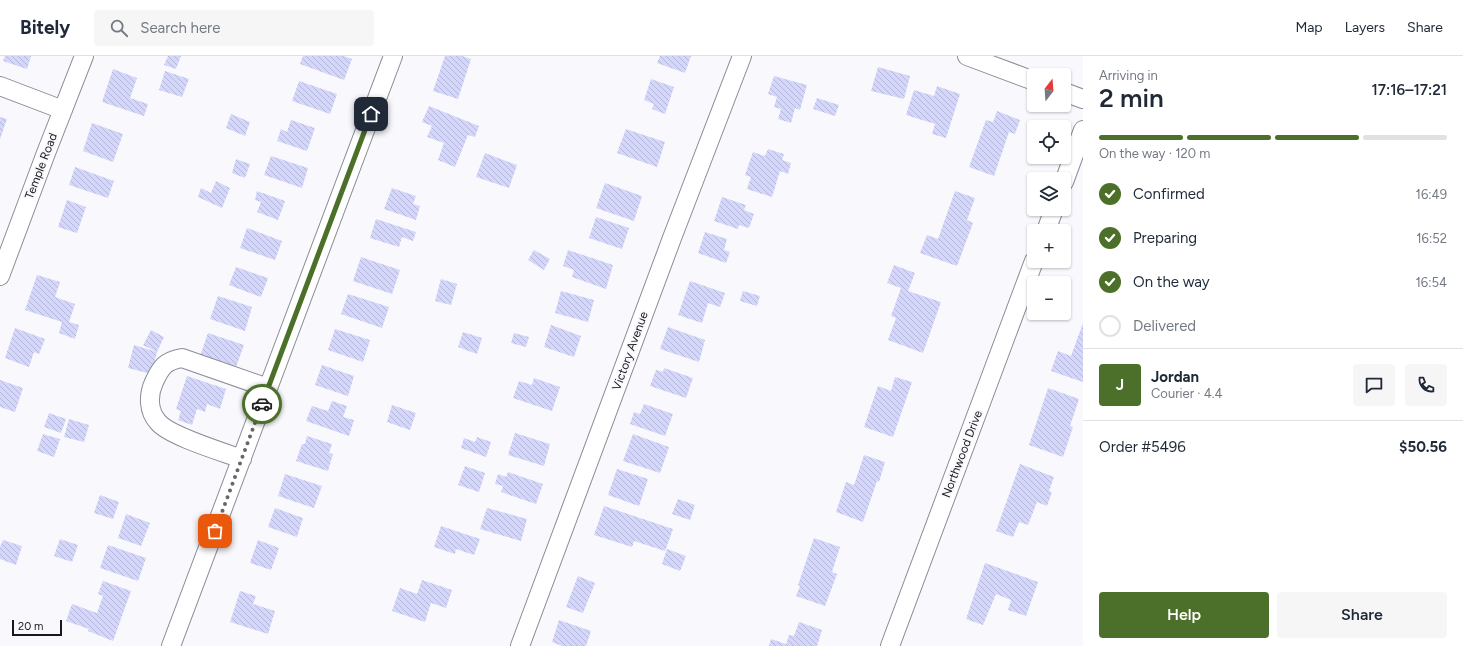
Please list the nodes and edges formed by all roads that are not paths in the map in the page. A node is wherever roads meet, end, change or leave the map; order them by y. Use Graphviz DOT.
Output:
graph roads {
  1 [pos="84,56"];
  2 [pos="393,56"];
  3 [pos="742,56"];
  4 [pos="967,56"];
  5 [pos="1027,78"];
  6 [pos="0,86"];
  7 [pos="1071,95"];
  8 [pos="1083,99"];
  9 [pos="63,110"];
  10 [pos="1083,130"];
  11 [pos="1068,172"];
  12 [pos="1031,268"];
  13 [pos="0,276"];
  14 [pos="268,388"];
  15 [pos="242,459"];
  16 [pos="171,646"];
  17 [pos="520,646"];
  18 [pos="890,646"];
  1 -- 9 [label="street, Temple Road"];
  2 -- 14 [label="street"];
  3 -- 17 [label="street, Victory Avenue"];
  4 -- 5 [label="street"];
  6 -- 9 [label="street"];
  7 -- 8 [label="street"];
  9 -- 13 [label="street, Temple Road"];
  10 -- 11 [label="street"];
  12 -- 18 [label="street, Northwood Drive"];
  14 -- 15 [label="street"];
  14 -- 15 [label="street"];
  15 -- 16 [label="street"];
}
